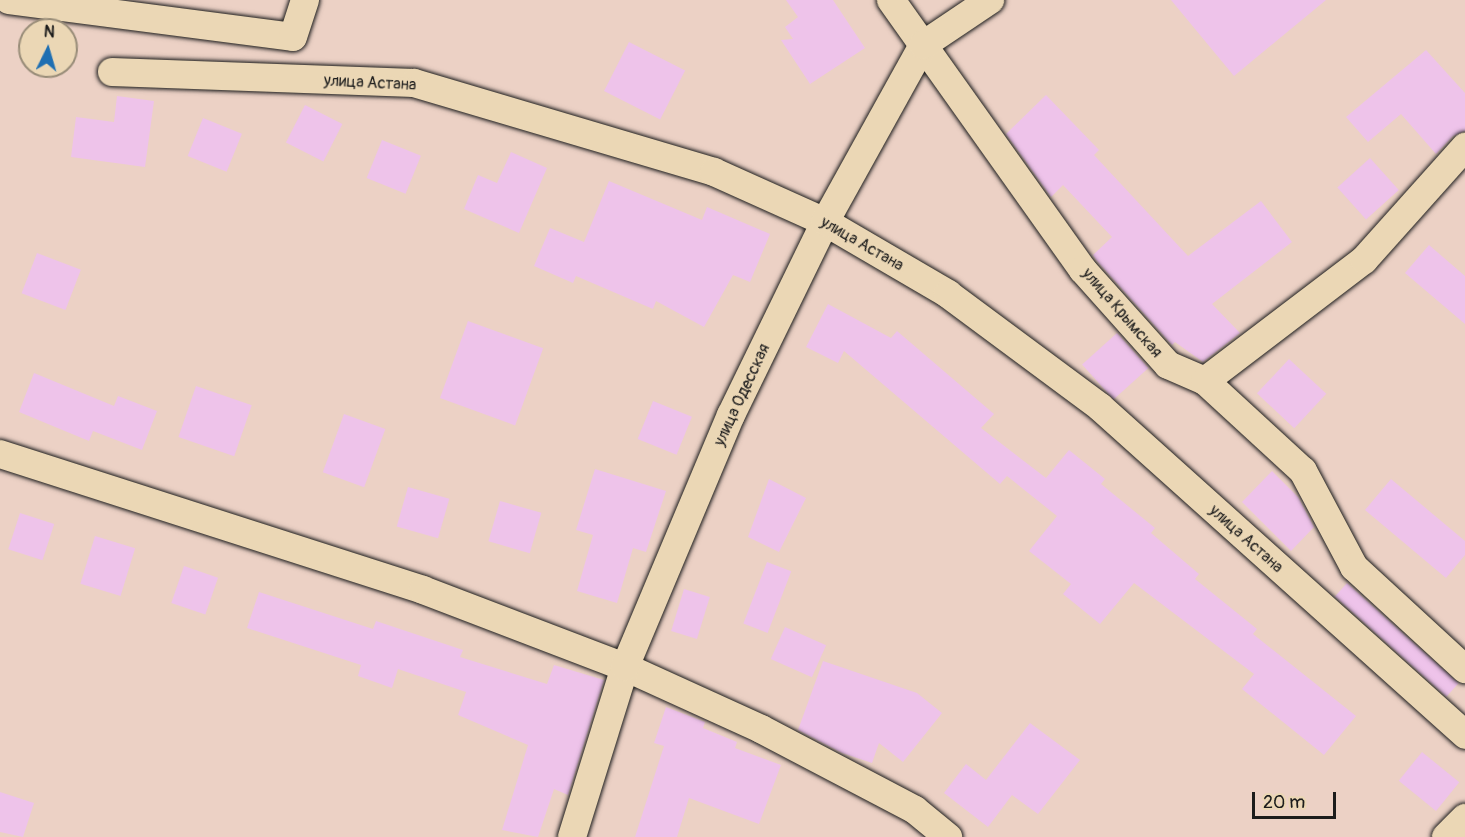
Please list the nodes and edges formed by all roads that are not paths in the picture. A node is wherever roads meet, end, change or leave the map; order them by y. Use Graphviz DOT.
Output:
graph roads {
  1 [pos="9,0"];
  2 [pos="305,0"];
  3 [pos="891,0"];
  4 [pos="990,0"];
  5 [pos="923,45"];
  6 [pos="112,72"];
  7 [pos="1465,147"];
  8 [pos="825,222"];
  9 [pos="1205,381"];
  10 [pos="0,454"];
  11 [pos="625,667"];
  12 [pos="1465,669"];
  13 [pos="1465,735"];
  14 [pos="1465,818"];
  15 [pos="572,837"];
  16 [pos="948,837"];
  17 [pos="1446,837"];
  1 -- 2 [label="street"];
  3 -- 5 [label="street, улица Крымская"];
  4 -- 5 [label="street, улица Одесская"];
  5 -- 8 [label="street, улица Одесская"];
  5 -- 9 [label="street, улица Крымская"];
  6 -- 8 [label="street, улица Астана"];
  7 -- 9 [label="street"];
  8 -- 11 [label="street, улица Одесская"];
  8 -- 13 [label="street, улица Астана"];
  9 -- 12 [label="street, улица Крымская"];
  10 -- 11 [label="street"];
  11 -- 15 [label="street, улица Одесская"];
  11 -- 16 [label="street"];
  14 -- 17 [label="street"];
}
